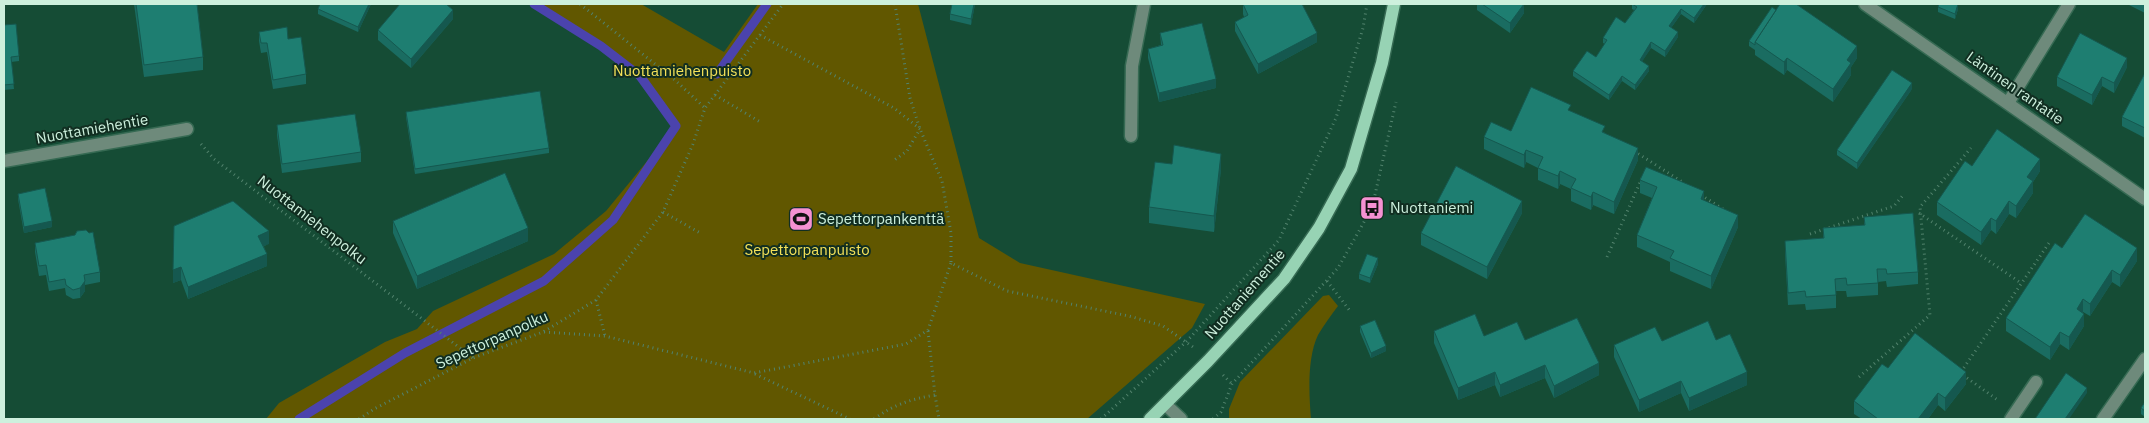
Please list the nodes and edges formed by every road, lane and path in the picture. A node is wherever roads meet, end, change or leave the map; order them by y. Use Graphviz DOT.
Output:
graph roads {
  1 [pos="580,4"];
  2 [pos="783,4"];
  3 [pos="895,4"];
  4 [pos="1144,4"];
  5 [pos="1367,4"];
  6 [pos="1394,4"];
  7 [pos="1865,4"];
  8 [pos="2069,4"];
  9 [pos="760,35"];
  10 [pos="715,95"];
  11 [pos="2008,103"];
  12 [pos="705,108"];
  13 [pos="762,123"];
  14 [pos="920,129"];
  15 [pos="187,130"];
  16 [pos="1131,136"];
  17 [pos="1627,146"];
  18 [pos="1971,148"];
  19 [pos="893,160"];
  20 [pos="4,161"];
  21 [pos="1649,161"];
  22 [pos="1691,188"];
  23 [pos="1699,193"];
  24 [pos="1904,194"];
  25 [pos="2145,199"];
  26 [pos="1724,209"];
  27 [pos="664,212"];
  28 [pos="1919,213"];
  29 [pos="702,234"];
  30 [pos="1810,234"];
  31 [pos="2051,240"];
  32 [pos="1607,256"];
  33 [pos="951,263"];
  34 [pos="1327,281"];
  35 [pos="2021,283"];
  36 [pos="596,300"];
  37 [pos="1350,311"];
  38 [pos="928,330"];
  39 [pos="543,332"];
  40 [pos="1908,334"];
  41 [pos="605,336"];
  42 [pos="1915,340"];
  43 [pos="1187,341"];
  44 [pos="473,358"];
  45 [pos="2145,359"];
  46 [pos="1953,367"];
  47 [pos="754,373"];
  48 [pos="1960,373"];
  49 [pos="1859,377"];
  50 [pos="2036,382"];
  51 [pos="934,395"];
  52 [pos="1166,405"];
  53 [pos="2013,416"];
  54 [pos="359,419"];
  55 [pos="850,419"];
  56 [pos="874,419"];
  57 [pos="939,419"];
  58 [pos="1101,419"];
  59 [pos="1150,419"];
  60 [pos="1181,419"];
  61 [pos="2104,419"];
  1 -- 12 [label="path"];
  2 -- 9 [label="path, Sepettorpanpolku"];
  3 -- 14 [label="path"];
  4 -- 16 [label="street"];
  5 -- 43 [label="path"];
  6 -- 52 [label="main road, Nuottaniementie"];
  7 -- 11 [label="street, Läntinen rantatie"];
  8 -- 11 [label="street"];
  9 -- 10 [label="path, Sepettorpanpolku"];
  9 -- 14 [label="path"];
  10 -- 12 [label="path, Sepettorpanpolku"];
  10 -- 13 [label="path"];
  11 -- 25 [label="street, Läntinen rantatie"];
  12 -- 27 [label="path, Sepettorpanpolku"];
  14 -- 19 [label="path"];
  14 -- 33 [label="path"];
  15 -- 20 [label="street, Nuottamiehentie"];
  15 -- 44 [label="path, Nuottamiehenpolku"];
  17 -- 21 [label="path"];
  18 -- 28 [label="path"];
  21 -- 22 [label="path"];
  21 -- 32 [label="path"];
  23 -- 26 [label="path"];
  24 -- 30 [label="path"];
  27 -- 29 [label="path"];
  27 -- 36 [label="path, Sepettorpanpolku"];
  28 -- 35 [label="path"];
  28 -- 40 [label="path"];
  31 -- 35 [label="path"];
  33 -- 38 [label="path"];
  33 -- 43 [label="path"];
  34 -- 37 [label="path"];
  35 -- 48 [label="path"];
  36 -- 39 [label="path, Sepettorpanpolku"];
  36 -- 41 [label="path"];
  38 -- 47 [label="path"];
  38 -- 51 [label="path"];
  39 -- 41 [label="path"];
  39 -- 44 [label="path, Sepettorpanpolku"];
  40 -- 42 [label="path"];
  40 -- 49 [label="path"];
  41 -- 47 [label="path"];
  43 -- 58 [label="path"];
  44 -- 54 [label="path, Sepettorpanpolku"];
  45 -- 61 [label="street"];
  46 -- 48 [label="path"];
  47 -- 55 [label="path"];
  48 -- 53 [label="path"];
  50 -- 53 [label="street"];
  51 -- 56 [label="path"];
  51 -- 57 [label="path"];
  52 -- 59 [label="main road, Nuottaniementie"];
  52 -- 60 [label="street"];
}
